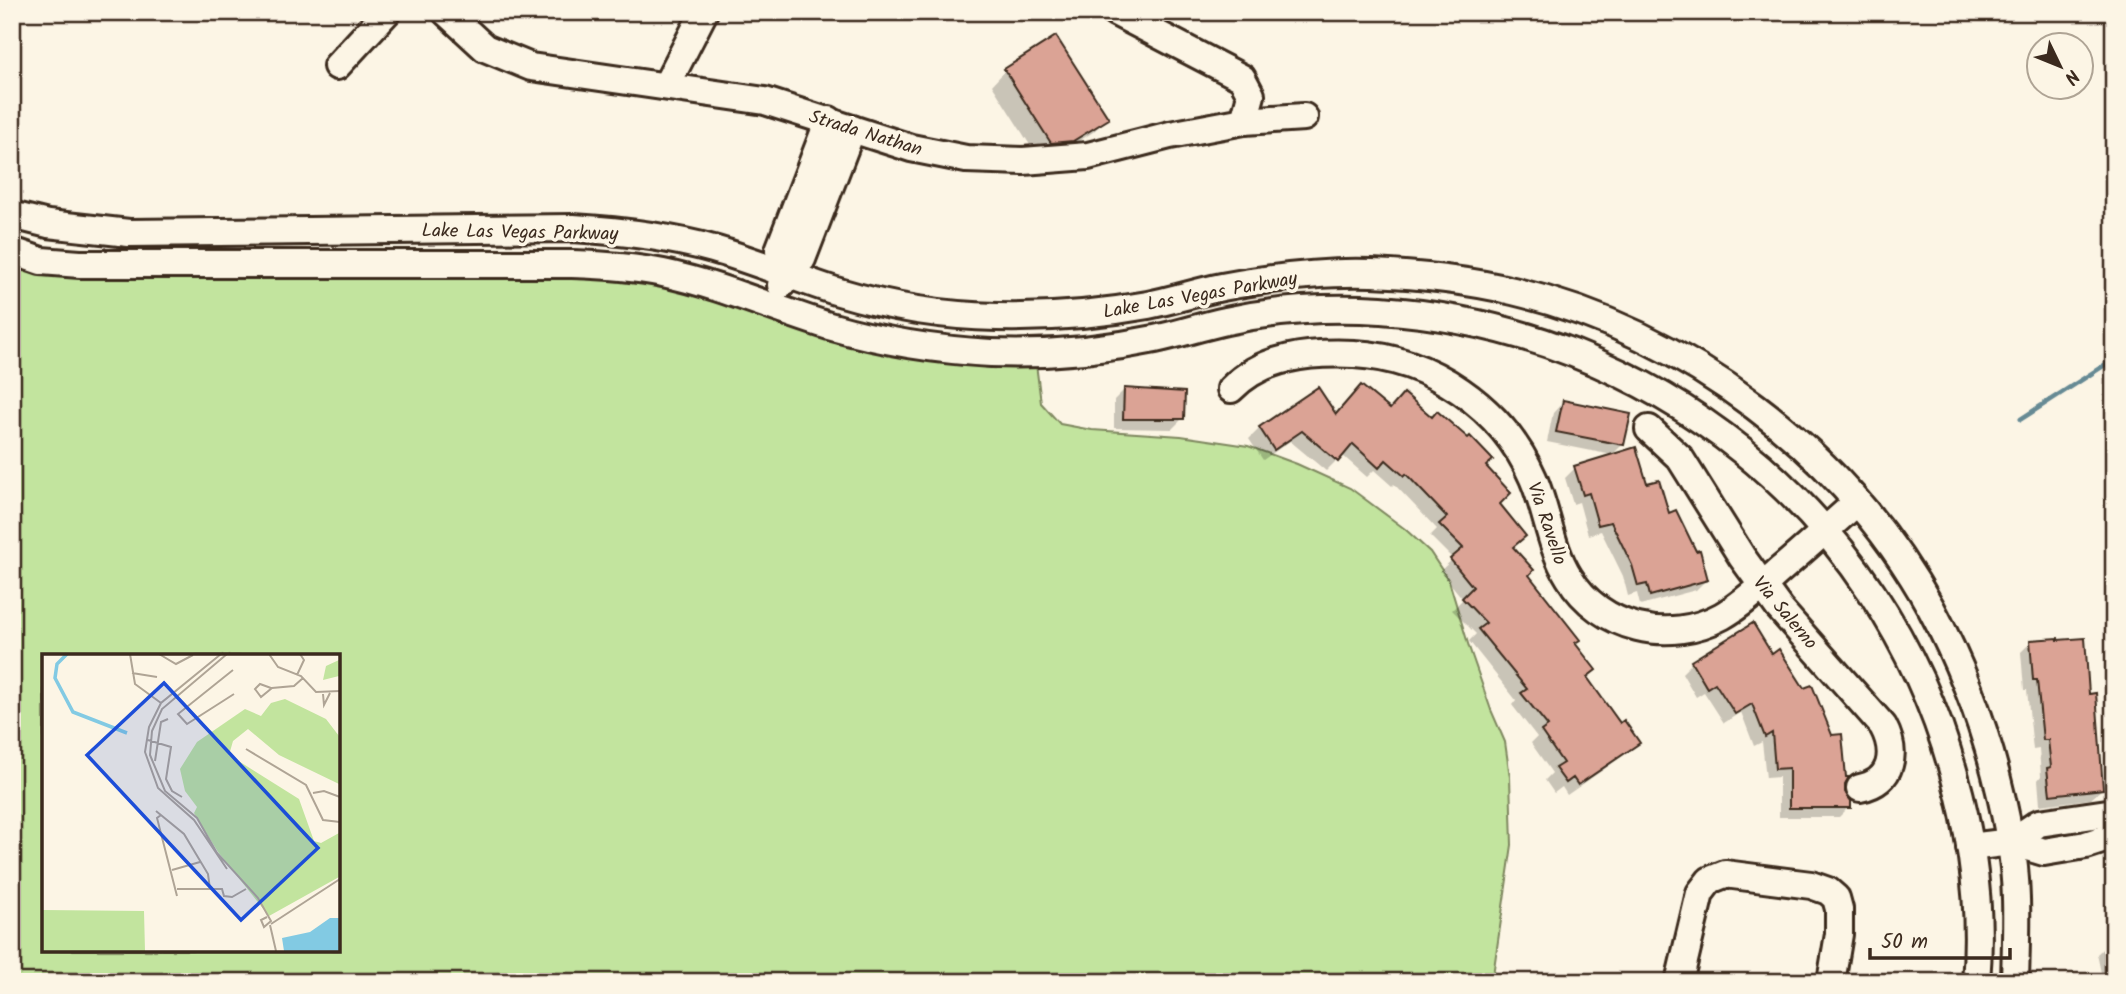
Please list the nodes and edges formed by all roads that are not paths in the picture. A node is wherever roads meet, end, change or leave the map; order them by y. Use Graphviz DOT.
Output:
graph roads {
  1 [pos="387,12"];
  2 [pos="446,12"];
  3 [pos="704,12"];
  4 [pos="1115,12"];
  5 [pos="337,66"];
  6 [pos="666,86"];
  7 [pos="1304,117"];
  8 [pos="1244,121"];
  9 [pos="841,125"];
  10 [pos="12,215"];
  11 [pos="12,251"];
  12 [pos="785,273"];
  13 [pos="774,307"];
  14 [pos="1231,389"];
  15 [pos="1649,429"];
  16 [pos="1856,503"];
  17 [pos="1825,530"];
  18 [pos="1763,585"];
  19 [pos="1860,788"];
  20 [pos="2114,812"];
  21 [pos="2114,836"];
  22 [pos="2011,842"];
  23 [pos="1970,847"];
  24 [pos="1679,982"];
  25 [pos="1831,982"];
  26 [pos="1976,982"];
  27 [pos="2015,982"];
  1 -- 5 [label="street"];
  2 -- 6 [label="street, Strada Nathan"];
  3 -- 6 [label="street"];
  4 -- 8 [label="street"];
  6 -- 9 [label="street, Strada Nathan"];
  7 -- 8 [label="street, Strada Nathan"];
  8 -- 9 [label="street, Strada Nathan"];
  9 -- 12 [label="street"];
  10 -- 12 [label="street, Lake Las Vegas Parkway"];
  11 -- 13 [label="street, Lake Las Vegas Parkway"];
  12 -- 13 [label="street"];
  12 -- 16 [label="street, Lake Las Vegas Parkway"];
  13 -- 17 [label="street, Lake Las Vegas Parkway"];
  14 -- 18 [label="street, Via Ravello"];
  15 -- 18 [label="street, Via Salerno"];
  16 -- 17 [label="street, Via Ravello"];
  16 -- 22 [label="street, Lake Las Vegas Parkway"];
  17 -- 18 [label="street, Via Ravello"];
  17 -- 23 [label="street, Lake Las Vegas Parkway"];
  18 -- 19 [label="street, Via Salerno"];
  20 -- 22 [label="street"];
  21 -- 22 [label="street"];
  22 -- 23 [label="street"];
  22 -- 27 [label="street, Lake Las Vegas Parkway"];
  23 -- 26 [label="street, Lake Las Vegas Parkway"];
  24 -- 25 [label="street"];
}
